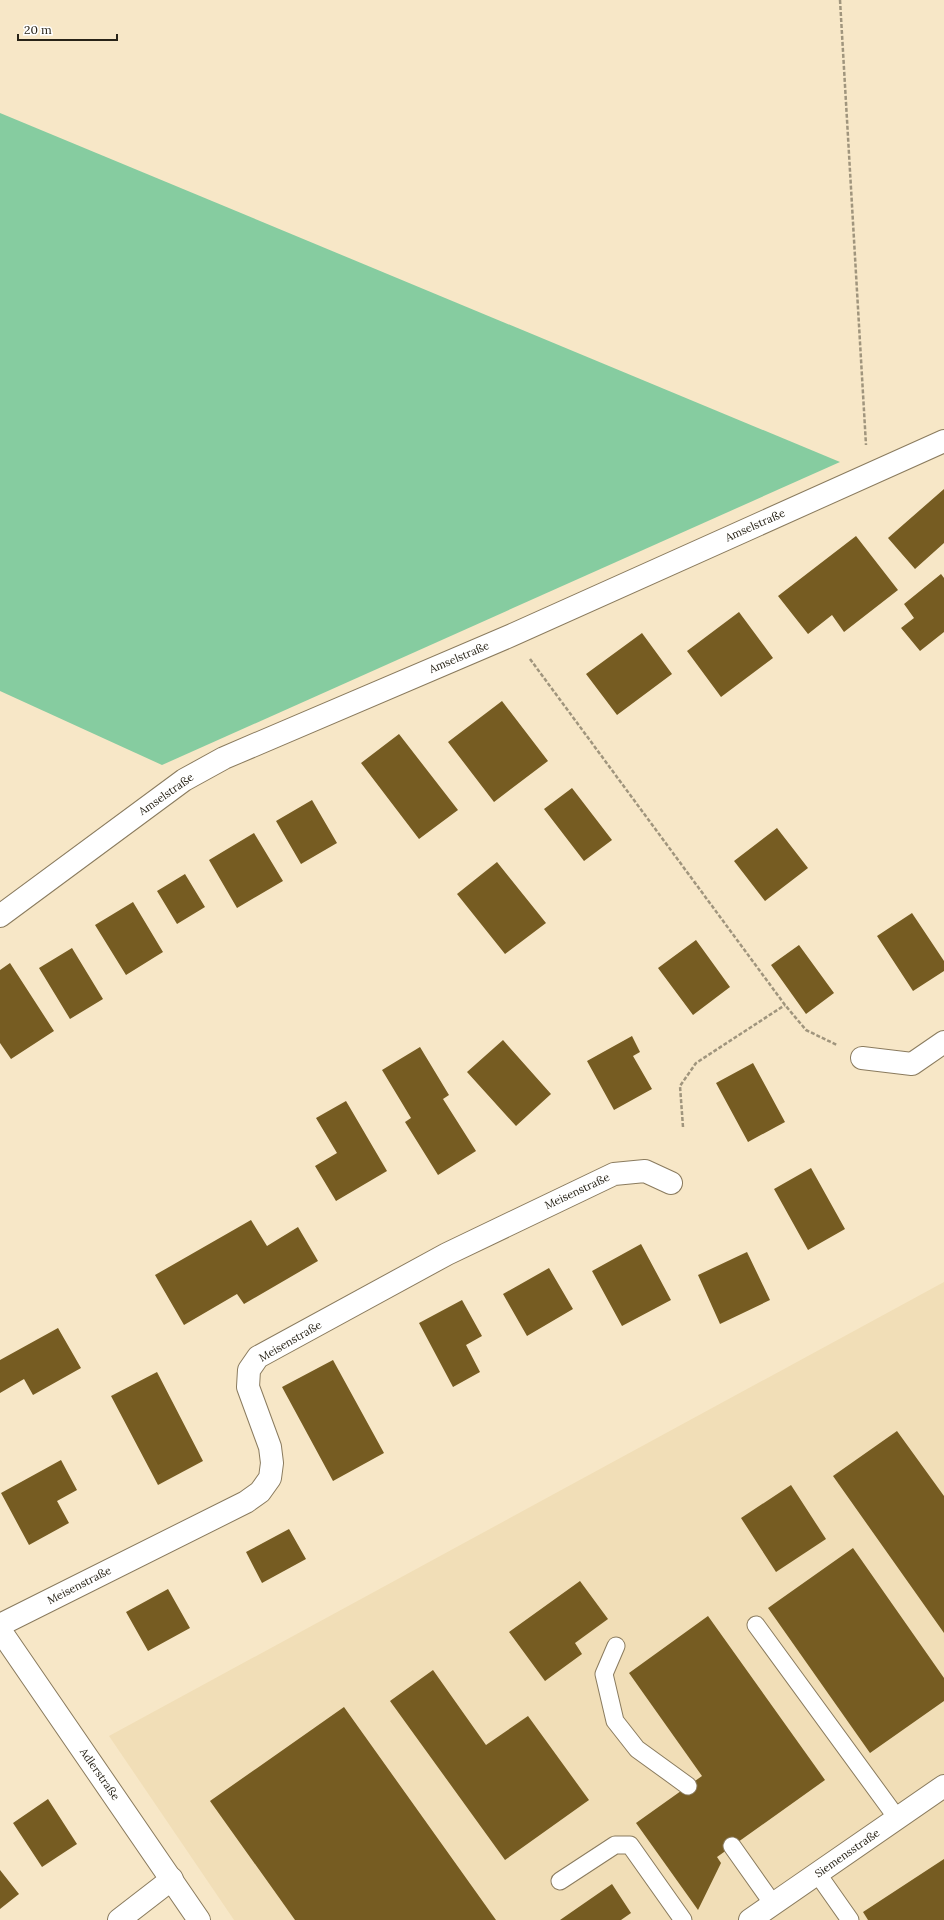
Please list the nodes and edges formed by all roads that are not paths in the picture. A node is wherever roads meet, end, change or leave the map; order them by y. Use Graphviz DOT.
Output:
graph roads {
  1 [pos="944,441"];
  2 [pos="0,916"];
  3 [pos="944,1042"];
  4 [pos="862,1058"];
  5 [pos="671,1183"];
  6 [pos="0,1625"];
  7 [pos="756,1625"];
  8 [pos="0,1630"];
  9 [pos="616,1646"];
  10 [pos="688,1786"];
  11 [pos="944,1786"];
  12 [pos="897,1818"];
  13 [pos="732,1846"];
  14 [pos="817,1874"];
  15 [pos="172,1879"];
  16 [pos="560,1881"];
  17 [pos="773,1904"];
  18 [pos="119,1920"];
  19 [pos="199,1920"];
  20 [pos="683,1920"];
  21 [pos="750,1920"];
  22 [pos="850,1920"];
  1 -- 2 [label="street, Amselstraße"];
  3 -- 4 [label="street"];
  5 -- 6 [label="street, Meisenstraße"];
  7 -- 12 [label="lane"];
  8 -- 15 [label="street, Adlerstraße"];
  9 -- 10 [label="lane"];
  11 -- 12 [label="street, Siemensstraße"];
  12 -- 14 [label="street, Siemensstraße"];
  13 -- 17 [label="lane"];
  14 -- 17 [label="street, Siemensstraße"];
  14 -- 22 [label="lane"];
  15 -- 18 [label="street"];
  15 -- 19 [label="street, Adlerstraße"];
  16 -- 20 [label="lane"];
  17 -- 21 [label="street, Siemensstraße"];
}
